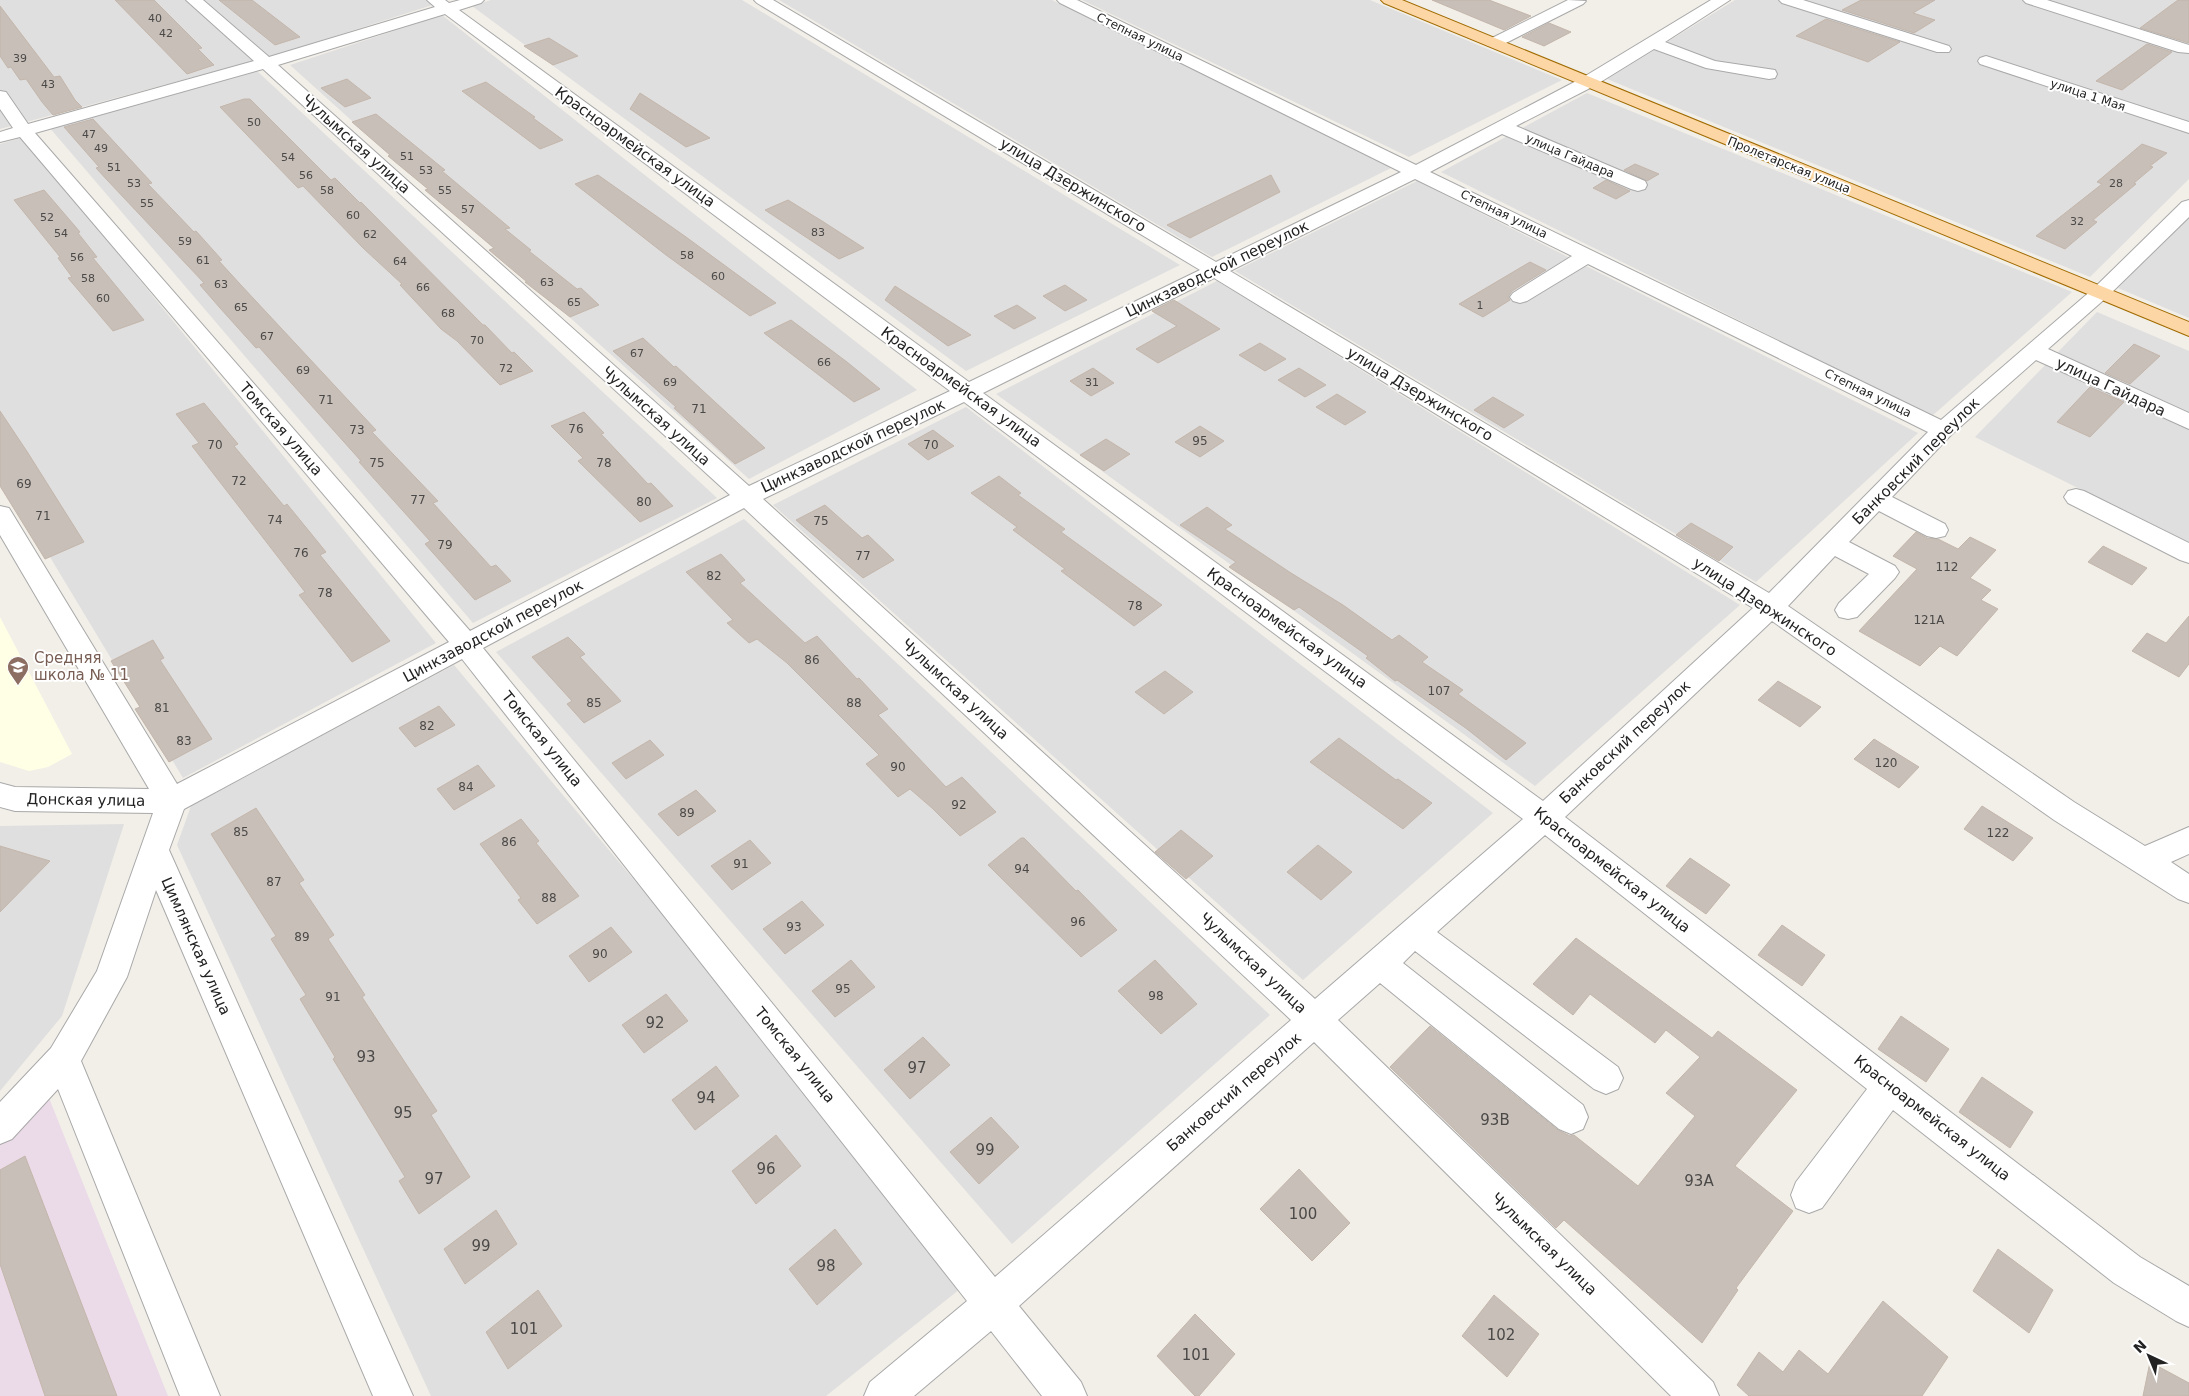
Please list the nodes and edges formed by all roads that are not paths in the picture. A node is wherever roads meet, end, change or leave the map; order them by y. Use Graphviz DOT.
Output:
graph roads {
  1 [pos="194,0"];
  2 [pos="476,0"];
  3 [pos="762,0"];
  4 [pos="1065,0"];
  5 [pos="1389,0"];
  6 [pos="1722,0"];
  7 [pos="1787,0"];
  8 [pos="2031,0"];
  9 [pos="1578,1"];
  10 [pos="442,5"];
  11 [pos="1494,43"];
  12 [pos="1653,43"];
  13 [pos="1943,49"];
  14 [pos="2184,49"];
  15 [pos="1986,61"];
  16 [pos="266,63"];
  17 [pos="1769,74"];
  18 [pos="1588,82"];
  19 [pos="0,96"];
  20 [pos="1502,127"];
  21 [pos="2189,128"];
  22 [pos="12,134"];
  23 [pos="1417,171"];
  24 [pos="1638,185"];
  25 [pos="2184,218"];
  26 [pos="1588,255"];
  27 [pos="1215,270"];
  28 [pos="2100,293"];
  29 [pos="1520,296"];
  30 [pos="2189,330"];
  31 [pos="2034,351"];
  32 [pos="967,392"];
  33 [pos="2189,422"];
  34 [pos="1943,430"];
  35 [pos="746,497"];
  36 [pos="2076,497"];
  37 [pos="1876,499"];
  38 [pos="0,514"];
  39 [pos="1936,530"];
  40 [pos="1832,544"];
  41 [pos="2189,554"];
  42 [pos="1771,607"];
  43 [pos="1848,610"];
  44 [pos="466,645"];
  45 [pos="0,795"];
  46 [pos="172,801"];
  47 [pos="1544,818"];
  48 [pos="2189,840"];
  49 [pos="154,850"];
  50 [pos="2144,861"];
  51 [pos="2189,890"];
  52 [pos="1415,933"];
  53 [pos="1380,964"];
  54 [pos="1316,1020"];
  55 [pos="64,1059"];
  56 [pos="1606,1078"];
  57 [pos="1890,1086"];
  58 [pos="1571,1117"];
  59 [pos="0,1127"];
  60 [pos="1809,1194"];
  61 [pos="994,1304"];
  62 [pos="2189,1308"];
  63 [pos="200,1396"];
  64 [pos="392,1396"];
  65 [pos="884,1396"];
  66 [pos="1067,1396"];
  67 [pos="1699,1396"];
  1 -- 16 [label="street, Чулымская улица"];
  2 -- 10 [label="street"];
  3 -- 27 [label="street, улица Дзержинского"];
  4 -- 23 [label="street, Степная улица"];
  5 -- 11 [label="main road, Пролетарская улица"];
  6 -- 12 [label="street, Цинкзаводской переулок"];
  7 -- 13 [label="street"];
  8 -- 14 [label="street"];
  9 -- 11 [label="street"];
  10 -- 16 [label="street"];
  10 -- 32 [label="street, Красноармейская улица"];
  11 -- 18 [label="main road, Пролетарская улица"];
  12 -- 17 [label="street"];
  12 -- 18 [label="street, Цинкзаводской переулок"];
  15 -- 21 [label="street, улица 1 Мая"];
  16 -- 22 [label="street"];
  16 -- 35 [label="street, Чулымская улица"];
  18 -- 20 [label="street, Цинкзаводской переулок"];
  18 -- 28 [label="main road, Пролетарская улица"];
  19 -- 22 [label="street, Томская улица"];
  20 -- 23 [label="street, Цинкзаводской переулок"];
  20 -- 24 [label="street, улица Гайдара"];
  22 -- 44 [label="street, Томская улица"];
  23 -- 26 [label="street, Степная улица"];
  23 -- 27 [label="street, Цинкзаводской переулок"];
  25 -- 28 [label="street, Банковский переулок"];
  26 -- 29 [label="street"];
  26 -- 34 [label="street, Степная улица"];
  27 -- 32 [label="street, Цинкзаводской переулок"];
  27 -- 42 [label="street, улица Дзержинского"];
  28 -- 30 [label="main road, Пролетарская улица"];
  28 -- 31 [label="street, Банковский переулок"];
  31 -- 33 [label="street, улица Гайдара"];
  31 -- 34 [label="street, Банковский переулок"];
  32 -- 35 [label="street, Цинкзаводской переулок"];
  32 -- 47 [label="street, Красноармейская улица"];
  34 -- 37 [label="street, Банковский переулок"];
  35 -- 44 [label="street, Цинкзаводской переулок"];
  35 -- 54 [label="street, Чулымская улица"];
  36 -- 41 [label="street"];
  37 -- 39 [label="street"];
  37 -- 40 [label="street, Банковский переулок"];
  38 -- 46 [label="street"];
  40 -- 42 [label="street, Банковский переулок"];
  40 -- 43 [label="street"];
  42 -- 47 [label="street, Банковский переулок"];
  42 -- 50 [label="street, улица Дзержинского"];
  44 -- 46 [label="street, Цинкзаводской переулок"];
  44 -- 61 [label="street, Томская улица"];
  45 -- 46 [label="street, Донская улица"];
  46 -- 49 [label="street"];
  47 -- 52 [label="street, Банковский переулок"];
  47 -- 57 [label="street, Красноармейская улица"];
  48 -- 50 [label="street"];
  49 -- 55 [label="street"];
  49 -- 64 [label="street, Цимлянская улица"];
  50 -- 51 [label="street, улица Дзержинского"];
  52 -- 53 [label="street, Банковский переулок"];
  52 -- 56 [label="street"];
  53 -- 54 [label="street, Банковский переулок"];
  53 -- 58 [label="street"];
  54 -- 61 [label="street, Банковский переулок"];
  54 -- 67 [label="street, Чулымская улица"];
  55 -- 59 [label="street"];
  55 -- 63 [label="street"];
  57 -- 60 [label="street"];
  57 -- 62 [label="street, Красноармейская улица"];
  61 -- 65 [label="street, Банковский переулок"];
  61 -- 66 [label="street, Томская улица"];
}
